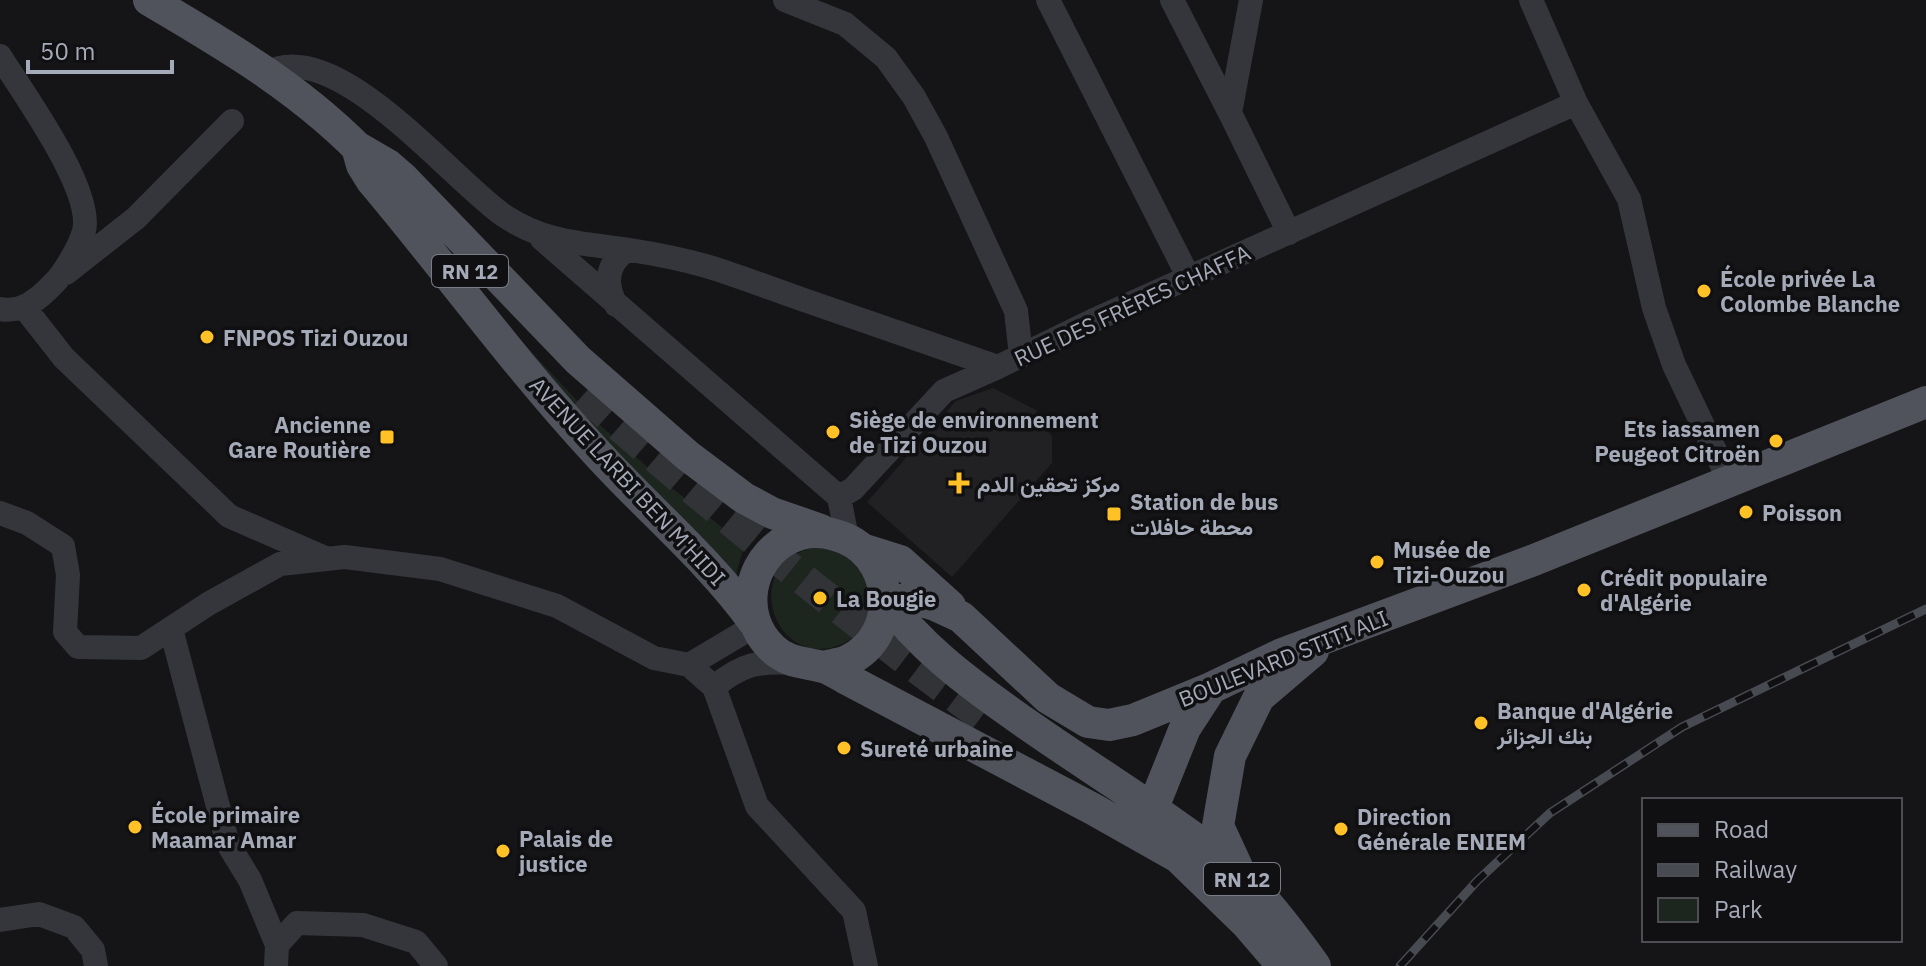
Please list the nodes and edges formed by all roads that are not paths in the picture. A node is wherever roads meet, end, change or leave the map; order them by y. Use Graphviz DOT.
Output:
graph roads {
  1 [pos="785,0"];
  2 [pos="1048,0"];
  3 [pos="1172,0"];
  4 [pos="1251,0"];
  5 [pos="1531,0"];
  6 [pos="151,1"];
  7 [pos="0,56"];
  8 [pos="267,73"];
  9 [pos="1576,103"];
  10 [pos="1230,113"];
  11 [pos="232,121"];
  12 [pos="357,147"];
  13 [pos="1289,233"];
  14 [pos="537,234"];
  15 [pos="627,250"];
  16 [pos="62,276"];
  17 [pos="1189,278"];
  18 [pos="616,305"];
  19 [pos="12,308"];
  20 [pos="1021,356"];
  21 [pos="998,367"];
  22 [pos="584,394"];
  23 [pos="1926,402"];
  24 [pos="1729,480"];
  25 [pos="839,497"];
  26 [pos="0,513"];
  27 [pos="845,540"];
  28 [pos="327,559"];
  29 [pos="886,600"];
  30 [pos="961,617"];
  31 [pos="756,625"];
  32 [pos="171,629"];
  33 [pos="1331,636"];
  34 [pos="689,665"];
  35 [pos="809,665"];
  36 [pos="714,687"];
  37 [pos="1211,688"];
  38 [pos="983,717"];
  39 [pos="1147,822"];
  40 [pos="1250,886"];
  41 [pos="0,920"];
  42 [pos="277,956"];
  43 [pos="96,966"];
  44 [pos="436,966"];
  45 [pos="866,966"];
  46 [pos="1283,966"];
  47 [pos="1315,966"];
  1 -- 20 [label="street"];
  2 -- 17 [label="street"];
  3 -- 10 [label="street"];
  4 -- 10 [label="street"];
  5 -- 9 [label="street"];
  6 -- 8 [label="main road, AVENUE LARBI BEN M'HIDI / RN 12"];
  7 -- 16 [label="street"];
  8 -- 12 [label="main road, AVENUE LARBI BEN M'HIDI / RN 12"];
  8 -- 14 [label="street, RUE DES FRÈRES CHAFFA"];
  9 -- 13 [label="street, RUE DES FRÈRES CHAFFA"];
  9 -- 24 [label="street"];
  10 -- 13 [label="street"];
  11 -- 16 [label="street"];
  12 -- 22 [label="main road, AVENUE LARBI BEN M'HIDI / RN 12"];
  12 -- 27 [label="main road, AVENUE LARBI BEN M'HIDI"];
  12 -- 31 [label="main road, AVENUE LARBI BEN M'HIDI"];
  13 -- 17 [label="street, RUE DES FRÈRES CHAFFA"];
  14 -- 15 [label="street, RUE DES FRÈRES CHAFFA"];
  14 -- 18 [label="street"];
  15 -- 18 [label="street"];
  15 -- 21 [label="street, RUE DES FRÈRES CHAFFA"];
  16 -- 19 [label="street"];
  17 -- 20 [label="street, RUE DES FRÈRES CHAFFA"];
  18 -- 25 [label="street"];
  19 -- 28 [label="street"];
  20 -- 21 [label="street, RUE DES FRÈRES CHAFFA"];
  21 -- 25 [label="street"];
  23 -- 24 [label="main road, BOULEVARD STITI ALI"];
  24 -- 33 [label="main road, BOULEVARD STITI ALI"];
  25 -- 27 [label="street"];
  26 -- 32 [label="street"];
  27 -- 29 [label="main road"];
  27 -- 30 [label="main road, AVENUE LARBI BEN M'HIDI"];
  27 -- 31 [label="main road"];
  28 -- 32 [label="street"];
  28 -- 34 [label="street"];
  29 -- 30 [label="main road, BOULEVARD STITI ALI"];
  29 -- 35 [label="main road"];
  29 -- 39 [label="main road"];
  30 -- 37 [label="main road, BOULEVARD STITI ALI"];
  31 -- 34 [label="street"];
  31 -- 35 [label="main road"];
  32 -- 42 [label="street"];
  33 -- 37 [label="main road, BOULEVARD STITI ALI"];
  33 -- 40 [label="main road"];
  34 -- 36 [label="street"];
  35 -- 36 [label="street"];
  35 -- 39 [label="main road"];
  36 -- 45 [label="street"];
  37 -- 39 [label="main road"];
  38 -- 39 [label="main road, RN 12"];
  39 -- 40 [label="main road, RN 12"];
  39 -- 46 [label="main road, RN 12"];
  40 -- 47 [label="main road, RN 12"];
  41 -- 43 [label="street"];
  42 -- 44 [label="street"];
}
